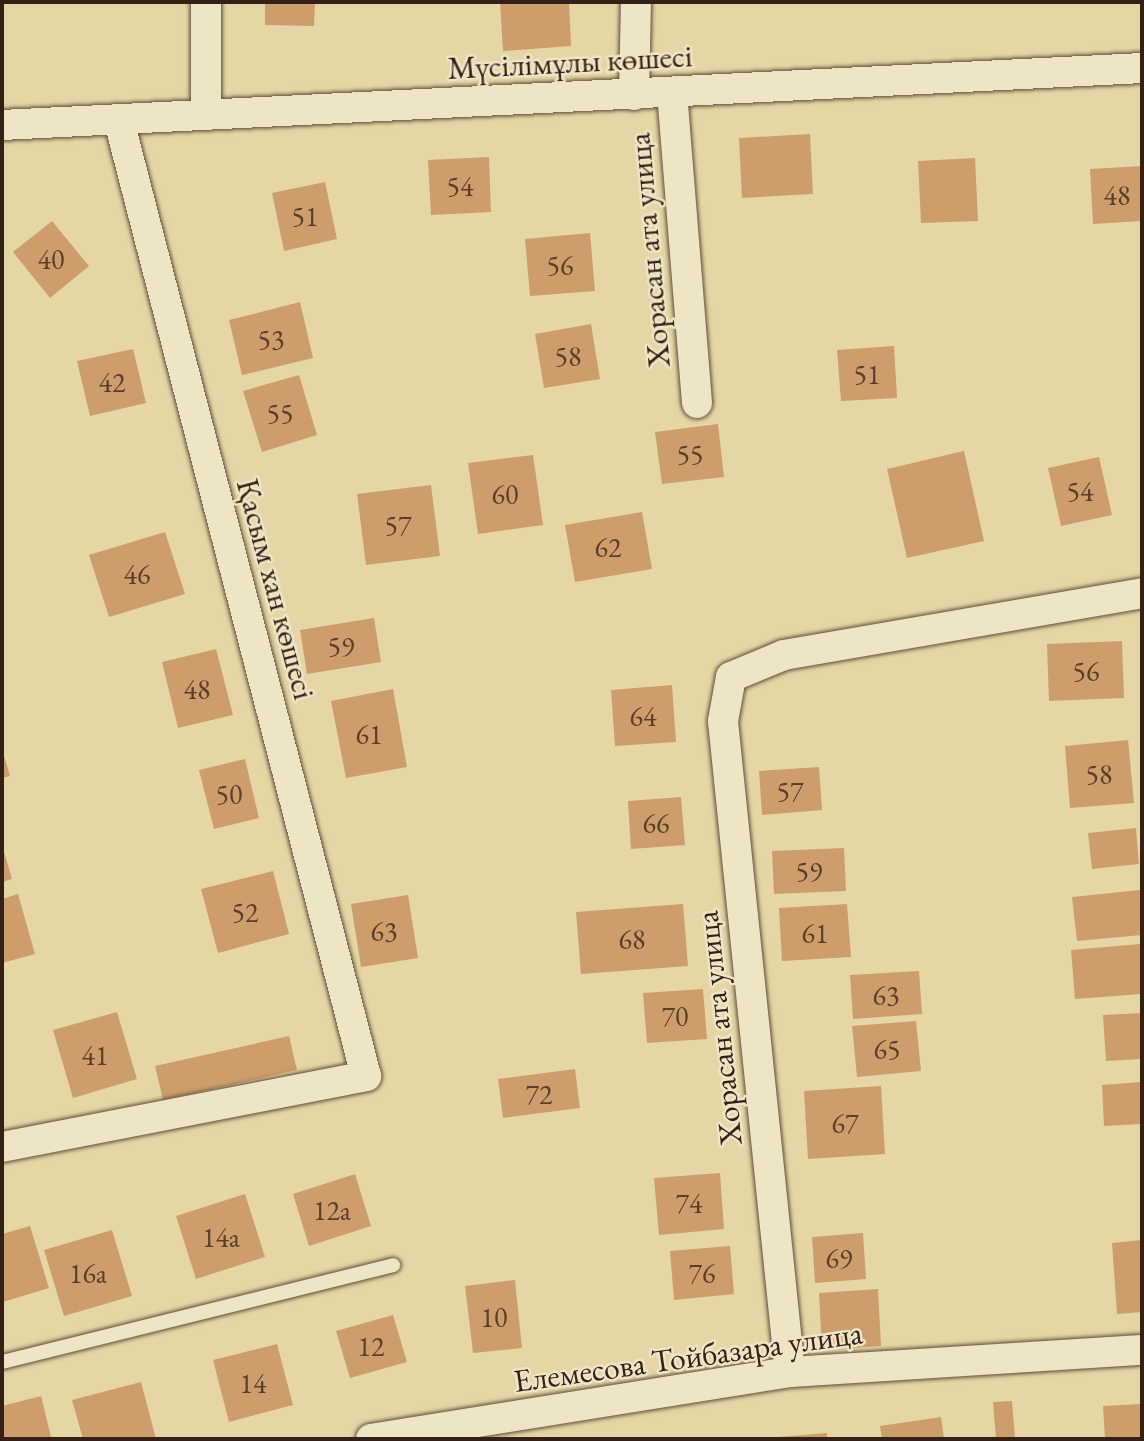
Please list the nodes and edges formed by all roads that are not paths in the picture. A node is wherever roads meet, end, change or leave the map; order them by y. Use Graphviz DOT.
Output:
graph roads {
  1 [pos="206,2"];
  2 [pos="636,2"];
  3 [pos="1142,68"];
  4 [pos="672,92"];
  5 [pos="634,95"];
  6 [pos="206,115"];
  7 [pos="118,121"];
  8 [pos="2,125"];
  9 [pos="697,403"];
  10 [pos="1142,593"];
  11 [pos="2,1147"];
  12 [pos="393,1265"];
  13 [pos="1142,1350"];
  14 [pos="2,1362"];
  15 [pos="790,1372"];
  16 [pos="371,1439"];
  1 -- 6 [label="street"];
  2 -- 5 [label="street, Хорасан ата улица"];
  3 -- 4 [label="street, Мүсілімұлы көшесі"];
  4 -- 5 [label="street, Мүсілімұлы көшесі"];
  4 -- 9 [label="street, Хорасан ата улица"];
  5 -- 6 [label="street, Мүсілімұлы көшесі"];
  6 -- 7 [label="street, Мүсілімұлы көшесі"];
  7 -- 8 [label="street, Мүсілімұлы көшесі"];
  7 -- 11 [label="street, Қасым хан көшесі"];
  10 -- 15 [label="street, Хорасан ата улица"];
  12 -- 14 [label="lane"];
  13 -- 15 [label="street, Елемесова Тойбазара улица"];
  15 -- 16 [label="street, Елемесова Тойбазара улица"];
}
